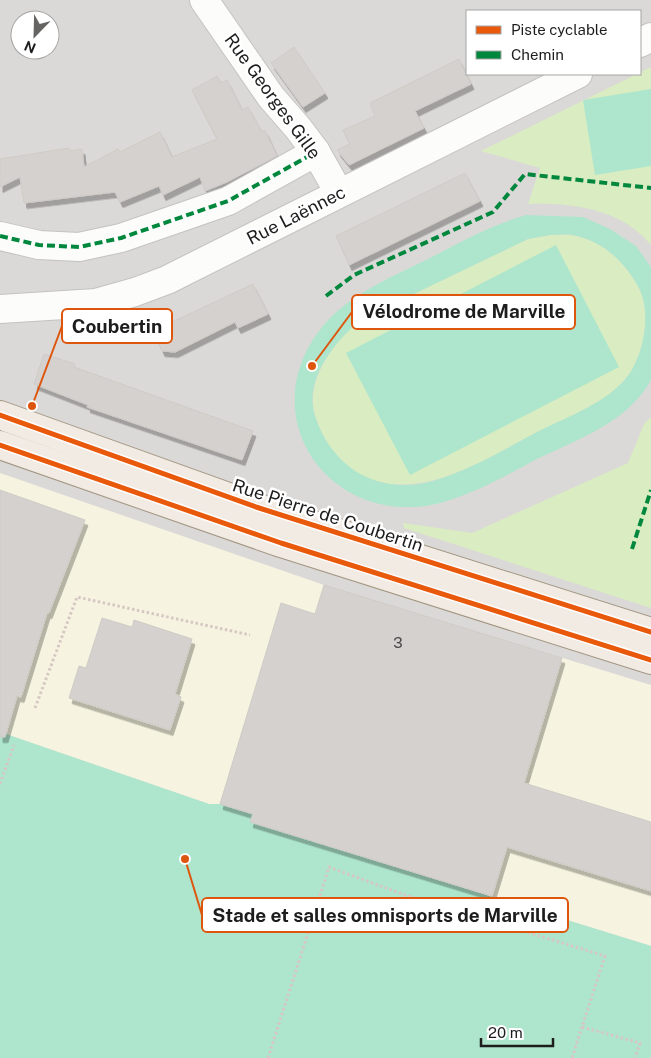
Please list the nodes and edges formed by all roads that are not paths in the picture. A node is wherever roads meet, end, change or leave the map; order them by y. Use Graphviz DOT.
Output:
graph roads {
  1 [pos="204,0"];
  2 [pos="576,75"];
  3 [pos="316,152"];
  4 [pos="338,193"];
  5 [pos="0,236"];
  6 [pos="0,310"];
  7 [pos="0,415"];
  8 [pos="0,444"];
  9 [pos="651,632"];
  10 [pos="651,660"];
  1 -- 3 [label="street, Rue Georges Gille"];
  2 -- 4 [label="street, Rue Laënnec"];
  3 -- 4 [label="street, Rue Georges Gille"];
  3 -- 5 [label="street"];
  4 -- 6 [label="street, Rue Laënnec"];
  7 -- 9 [label="main road, Rue Pierre de Coubertin"];
  8 -- 10 [label="main road"];
}
